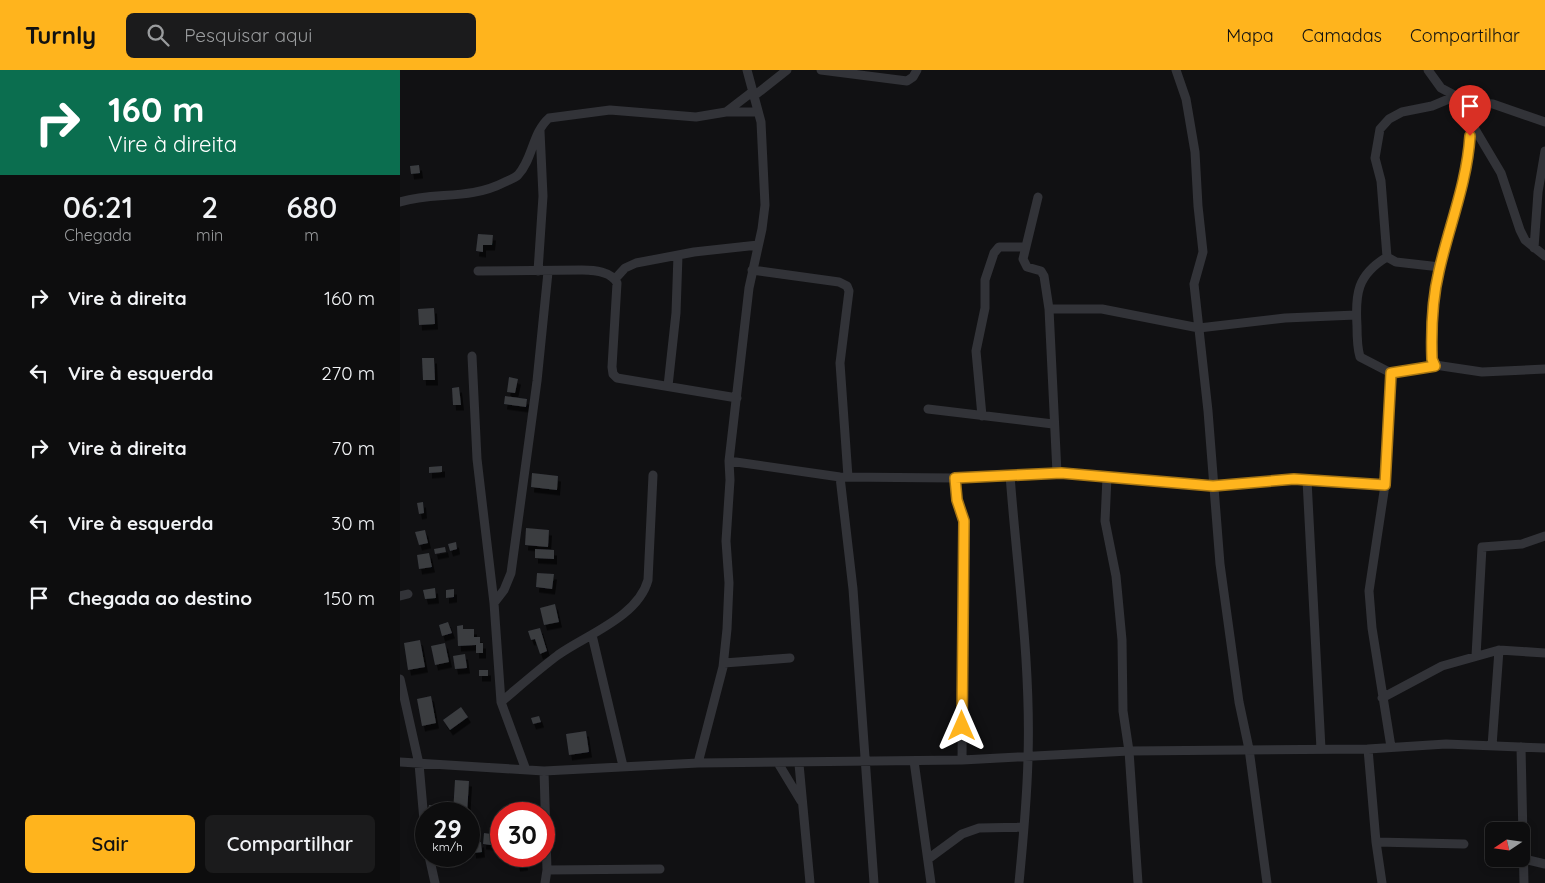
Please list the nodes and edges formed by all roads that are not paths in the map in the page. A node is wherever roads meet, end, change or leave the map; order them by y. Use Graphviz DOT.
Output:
graph roads {
  1 [pos="747,70"];
  2 [pos="787,70"];
  3 [pos="821,70"];
  4 [pos="917,70"];
  5 [pos="1176,70"];
  6 [pos="1428,70"];
  7 [pos="753,94"];
  8 [pos="1456,96"];
  9 [pos="1470,102"];
  10 [pos="726,112"];
  11 [pos="758,112"];
  12 [pos="1545,122"];
  13 [pos="1471,125"];
  14 [pos="540,128"];
  15 [pos="1545,151"];
  16 [pos="1038,197"];
  17 [pos="400,202"];
  18 [pos="758,245"];
  19 [pos="1026,247"];
  20 [pos="1534,248"];
  21 [pos="678,256"];
  22 [pos="1545,256"];
  23 [pos="1387,257"];
  24 [pos="1440,267"];
  25 [pos="752,270"];
  26 [pos="478,271"];
  27 [pos="538,271"];
  28 [pos="548,272"];
  29 [pos="615,279"];
  30 [pos="1049,309"];
  31 [pos="1356,315"];
  32 [pos="1199,328"];
  33 [pos="472,356"];
  34 [pos="1435,366"];
  35 [pos="1545,369"];
  36 [pos="1391,373"];
  37 [pos="668,386"];
  38 [pos="737,398"];
  39 [pos="928,409"];
  40 [pos="982,416"];
  41 [pos="1053,424"];
  42 [pos="729,461"];
  43 [pos="1057,473"];
  44 [pos="653,475"];
  45 [pos="1010,475"];
  46 [pos="844,477"];
  47 [pos="1107,477"];
  48 [pos="955,478"];
  49 [pos="1307,480"];
  50 [pos="1385,485"];
  51 [pos="1213,486"];
  52 [pos="1545,536"];
  53 [pos="494,603"];
  54 [pos="592,635"];
  55 [pos="1499,650"];
  56 [pos="1545,653"];
  57 [pos="1476,656"];
  58 [pos="790,658"];
  59 [pos="724,663"];
  60 [pos="400,679"];
  61 [pos="1382,698"];
  62 [pos="501,702"];
  63 [pos="1492,746"];
  64 [pos="1391,747"];
  65 [pos="1521,747"];
  66 [pos="1545,748"];
  67 [pos="1249,749"];
  68 [pos="1321,749"];
  69 [pos="1368,749"];
  70 [pos="1129,751"];
  71 [pos="1028,758"];
  72 [pos="962,760"];
  73 [pos="865,761"];
  74 [pos="914,761"];
  75 [pos="400,762"];
  76 [pos="698,763"];
  77 [pos="778,763"];
  78 [pos="419,764"];
  79 [pos="799,764"];
  80 [pos="623,766"];
  81 [pos="526,770"];
  82 [pos="544,771"];
  83 [pos="422,802"];
  84 [pos="802,802"];
  85 [pos="1523,822"];
  86 [pos="1024,827"];
  87 [pos="1376,842"];
  88 [pos="1464,844"];
  89 [pos="928,859"];
  90 [pos="1530,860"];
  91 [pos="1545,864"];
  92 [pos="431,867"];
  93 [pos="1524,868"];
  94 [pos="660,869"];
  95 [pos="547,870"];
  96 [pos="435,883"];
  97 [pos="545,883"];
  98 [pos="810,883"];
  99 [pos="874,883"];
  100 [pos="932,883"];
  101 [pos="1019,883"];
  102 [pos="1138,883"];
  103 [pos="1268,883"];
  104 [pos="1382,883"];
  105 [pos="1524,883"];
  1 -- 7 [label="street"];
  2 -- 7 [label="street"];
  3 -- 4 [label="street"];
  5 -- 32 [label="street"];
  6 -- 8 [label="street"];
  7 -- 10 [label="street"];
  7 -- 11 [label="street"];
  8 -- 9 [label="street"];
  8 -- 23 [label="street"];
  9 -- 12 [label="street"];
  9 -- 13 [label="street"];
  10 -- 11 [label="street"];
  10 -- 14 [label="street"];
  11 -- 18 [label="street"];
  13 -- 20 [label="street"];
  13 -- 24 [label="street"];
  14 -- 17 [label="street"];
  14 -- 27 [label="street"];
  15 -- 20 [label="street"];
  16 -- 19 [label="street"];
  18 -- 21 [label="street"];
  18 -- 25 [label="street"];
  19 -- 30 [label="street"];
  19 -- 40 [label="street"];
  20 -- 22 [label="street"];
  21 -- 29 [label="street"];
  21 -- 37 [label="street"];
  23 -- 24 [label="street"];
  23 -- 31 [label="street"];
  24 -- 34 [label="street"];
  25 -- 38 [label="street"];
  25 -- 46 [label="street"];
  26 -- 27 [label="street"];
  27 -- 28 [label="street"];
  28 -- 29 [label="street"];
  28 -- 53 [label="street"];
  29 -- 37 [label="street"];
  30 -- 32 [label="street"];
  30 -- 41 [label="street"];
  31 -- 32 [label="street"];
  31 -- 36 [label="street"];
  32 -- 51 [label="street"];
  33 -- 53 [label="street"];
  34 -- 35 [label="street"];
  34 -- 36 [label="street"];
  36 -- 50 [label="street"];
  37 -- 38 [label="street"];
  38 -- 42 [label="street"];
  39 -- 40 [label="street"];
  40 -- 41 [label="street"];
  41 -- 43 [label="street"];
  42 -- 46 [label="street"];
  42 -- 59 [label="street"];
  43 -- 45 [label="street"];
  43 -- 47 [label="street"];
  44 -- 54 [label="street"];
  45 -- 48 [label="street"];
  45 -- 71 [label="street"];
  46 -- 48 [label="street"];
  46 -- 73 [label="street"];
  47 -- 51 [label="street"];
  47 -- 70 [label="street"];
  48 -- 72 [label="street"];
  49 -- 50 [label="street"];
  49 -- 51 [label="street"];
  49 -- 68 [label="street"];
  50 -- 61 [label="street"];
  51 -- 67 [label="street"];
  52 -- 57 [label="street"];
  53 -- 62 [label="street"];
  54 -- 62 [label="street"];
  54 -- 80 [label="street"];
  55 -- 56 [label="street"];
  55 -- 57 [label="street"];
  55 -- 63 [label="street"];
  57 -- 61 [label="street"];
  58 -- 59 [label="street"];
  59 -- 76 [label="street"];
  60 -- 78 [label="street"];
  61 -- 64 [label="street"];
  62 -- 81 [label="street"];
  63 -- 64 [label="street"];
  63 -- 65 [label="street"];
  64 -- 69 [label="street"];
  65 -- 66 [label="street"];
  65 -- 85 [label="street"];
  67 -- 68 [label="street"];
  67 -- 70 [label="street"];
  67 -- 103 [label="street"];
  68 -- 69 [label="street"];
  69 -- 87 [label="street"];
  70 -- 71 [label="street"];
  70 -- 102 [label="street"];
  71 -- 72 [label="street"];
  71 -- 86 [label="street"];
  72 -- 74 [label="street"];
  73 -- 74 [label="street"];
  73 -- 79 [label="street"];
  73 -- 99 [label="street"];
  74 -- 89 [label="street"];
  75 -- 78 [label="street"];
  76 -- 77 [label="street"];
  76 -- 80 [label="street"];
  77 -- 79 [label="street"];
  77 -- 84 [label="street"];
  78 -- 81 [label="street"];
  78 -- 83 [label="street"];
  79 -- 84 [label="street"];
  80 -- 82 [label="street"];
  81 -- 82 [label="street"];
  82 -- 95 [label="street"];
  84 -- 98 [label="street"];
  86 -- 89 [label="street"];
  86 -- 101 [label="street"];
  87 -- 88 [label="street"];
  87 -- 104 [label="street"];
  89 -- 100 [label="street"];
  90 -- 91 [label="street"];
  92 -- 96 [label="street"];
  93 -- 105 [label="street"];
  94 -- 95 [label="street"];
  95 -- 97 [label="street"];
}
